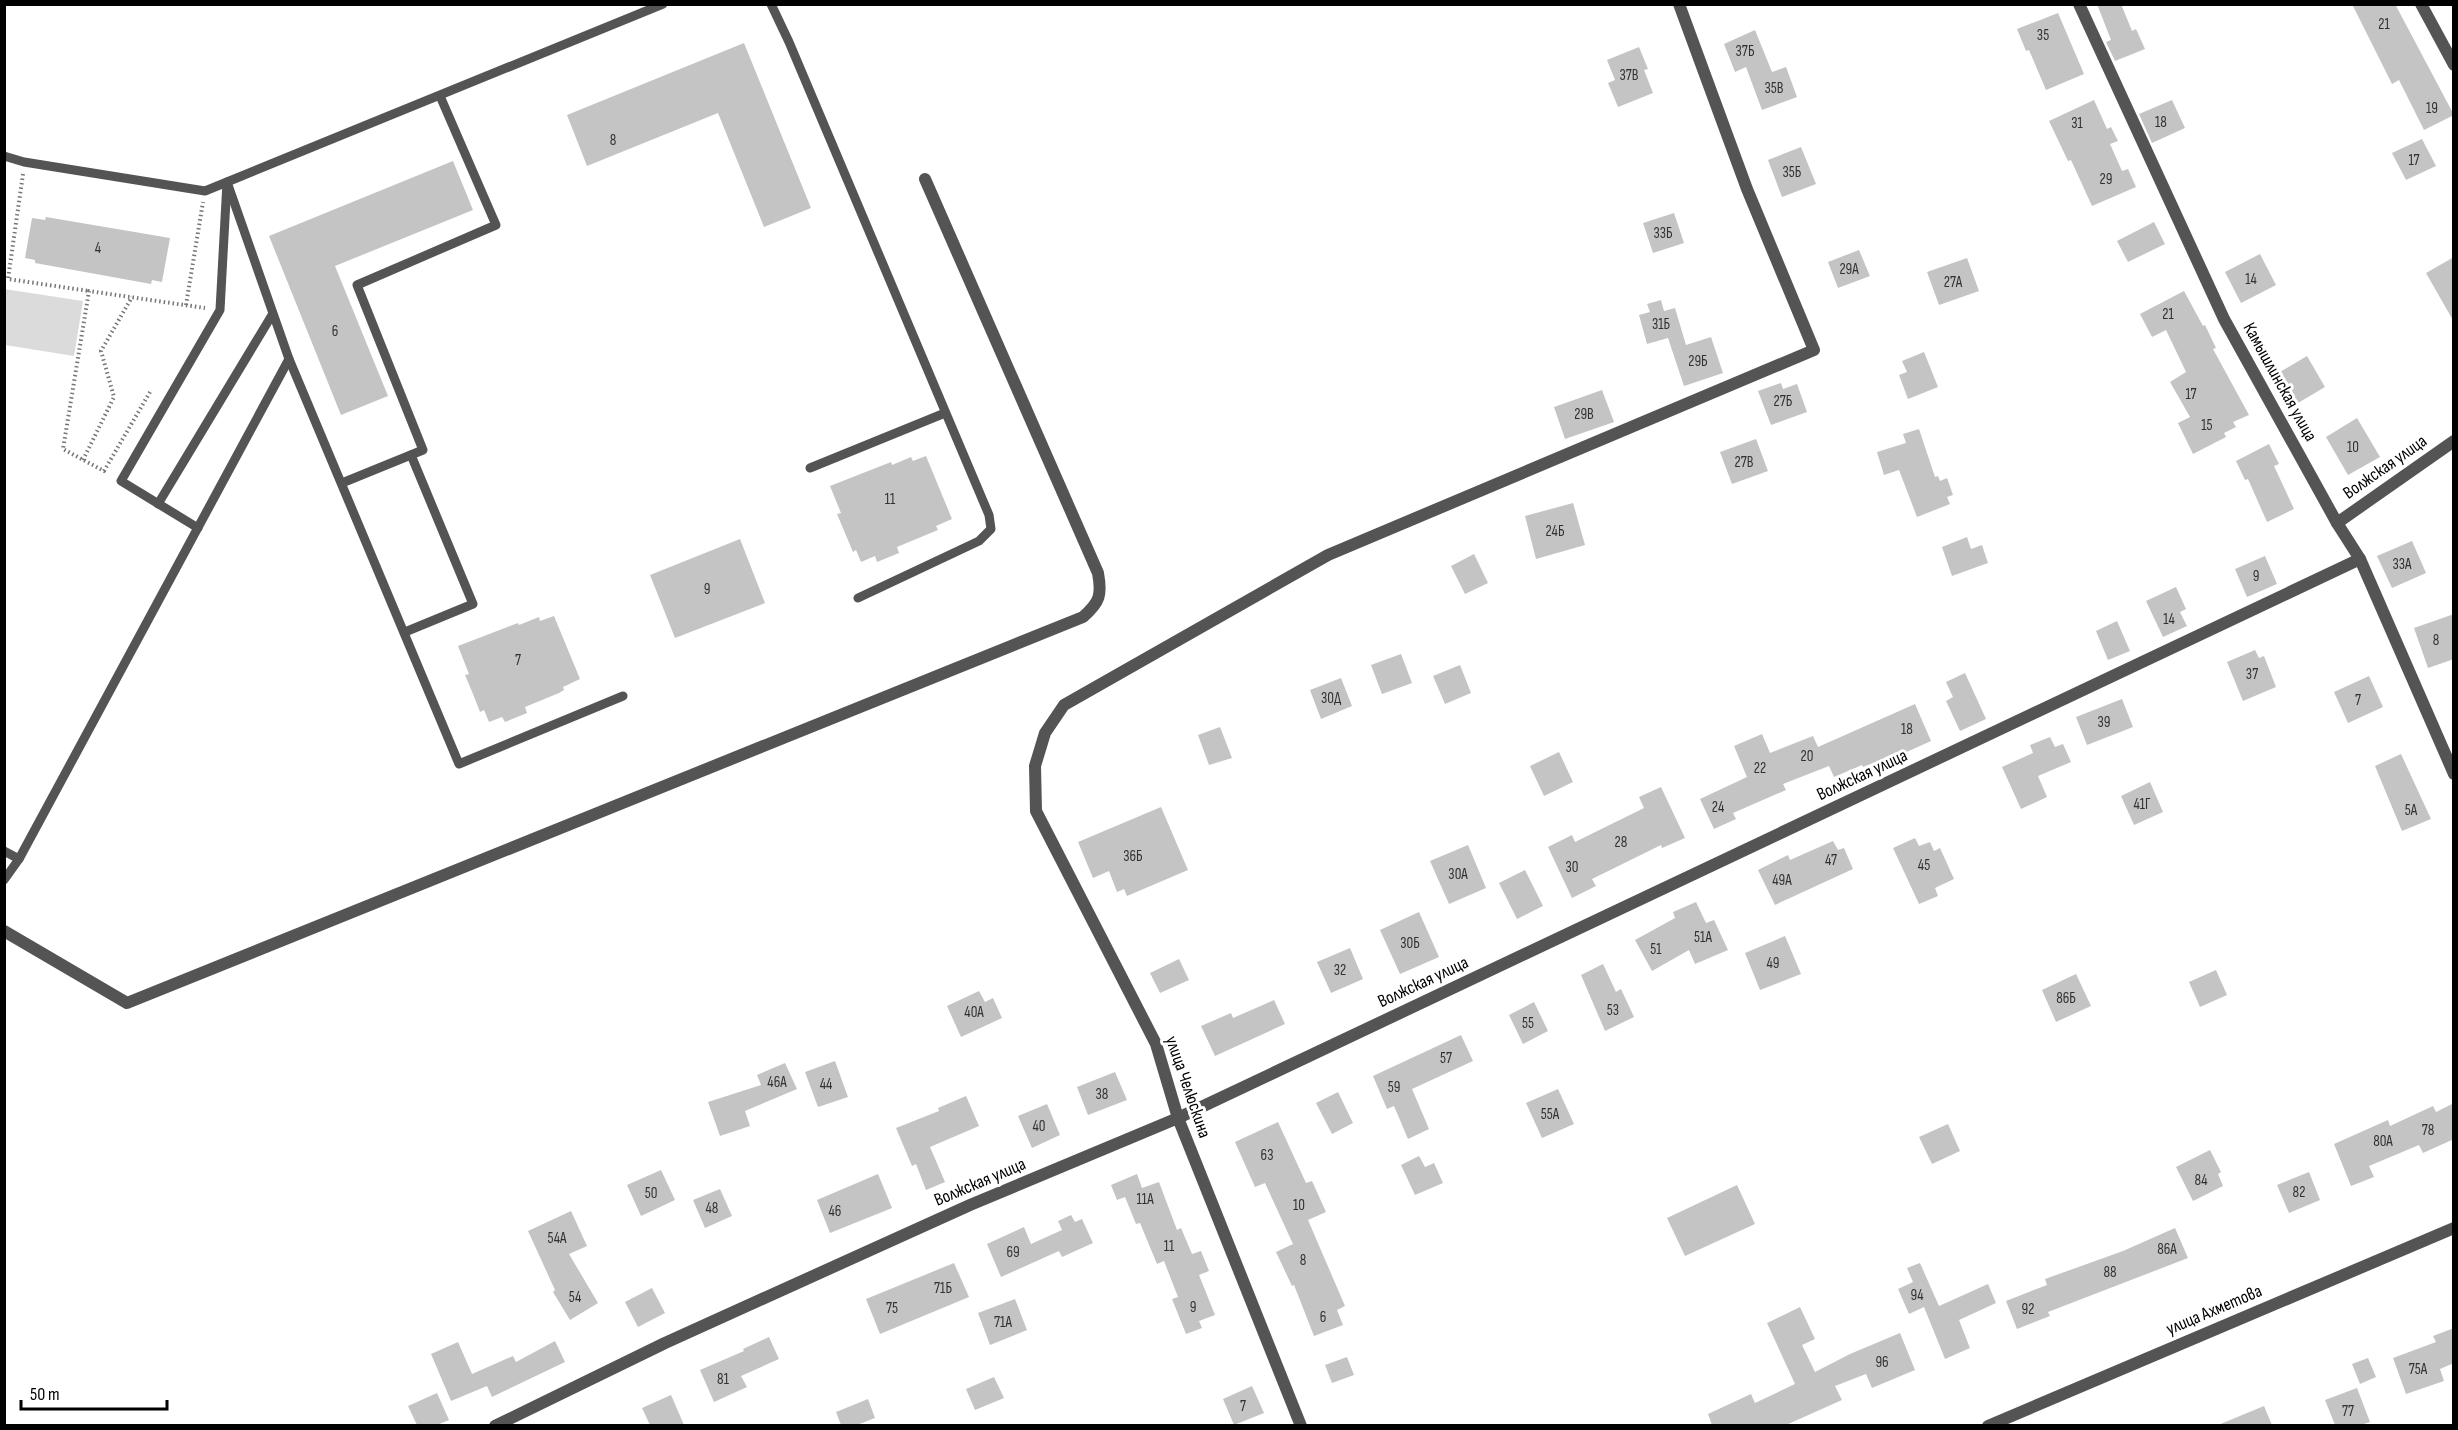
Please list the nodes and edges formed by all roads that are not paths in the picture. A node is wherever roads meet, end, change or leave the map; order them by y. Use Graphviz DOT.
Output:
graph roads {
  1 [pos="663,4"];
  2 [pos="771,4"];
  3 [pos="1679,4"];
  4 [pos="2079,4"];
  5 [pos="2421,4"];
  6 [pos="2454,65"];
  7 [pos="440,96"];
  8 [pos="4,156"];
  9 [pos="925,179"];
  10 [pos="227,182"];
  11 [pos="272,315"];
  12 [pos="289,359"];
  13 [pos="945,412"];
  14 [pos="2454,441"];
  15 [pos="411,455"];
  16 [pos="810,468"];
  17 [pos="342,483"];
  18 [pos="158,504"];
  19 [pos="2337,523"];
  20 [pos="198,528"];
  21 [pos="2360,559"];
  22 [pos="858,598"];
  23 [pos="405,633"];
  24 [pos="623,696"];
  25 [pos="2454,774"];
  26 [pos="4,851"];
  27 [pos="19,859"];
  28 [pos="4,880"];
  29 [pos="4,931"];
  30 [pos="1178,1118"];
  31 [pos="2454,1228"];
  32 [pos="495,1425"];
  33 [pos="1301,1425"];
  34 [pos="1988,1425"];
  1 -- 7 [label="lane"];
  2 -- 13 [label="lane"];
  3 -- 30 [label="street, улица Челюскина"];
  4 -- 19 [label="street, Камышлинская улица"];
  5 -- 6 [label="street"];
  7 -- 10 [label="lane"];
  7 -- 17 [label="lane"];
  8 -- 10 [label="lane"];
  9 -- 29 [label="street"];
  10 -- 11 [label="lane"];
  10 -- 18 [label="lane"];
  11 -- 12 [label="lane"];
  11 -- 18 [label="lane"];
  12 -- 17 [label="lane"];
  12 -- 20 [label="lane"];
  13 -- 16 [label="lane"];
  13 -- 22 [label="lane"];
  14 -- 19 [label="street, Волжская улица"];
  15 -- 23 [label="lane"];
  17 -- 23 [label="lane"];
  18 -- 20 [label="lane"];
  19 -- 21 [label="street, Камышлинская улица"];
  20 -- 27 [label="lane"];
  21 -- 25 [label="street, Камышлинская улица"];
  21 -- 30 [label="street, Волжская улица"];
  23 -- 24 [label="lane"];
  26 -- 27 [label="lane"];
  27 -- 28 [label="lane"];
  30 -- 32 [label="street, Волжская улица"];
  30 -- 33 [label="street, улица Челюскина"];
  31 -- 34 [label="street, улица Ахметова"];
}
